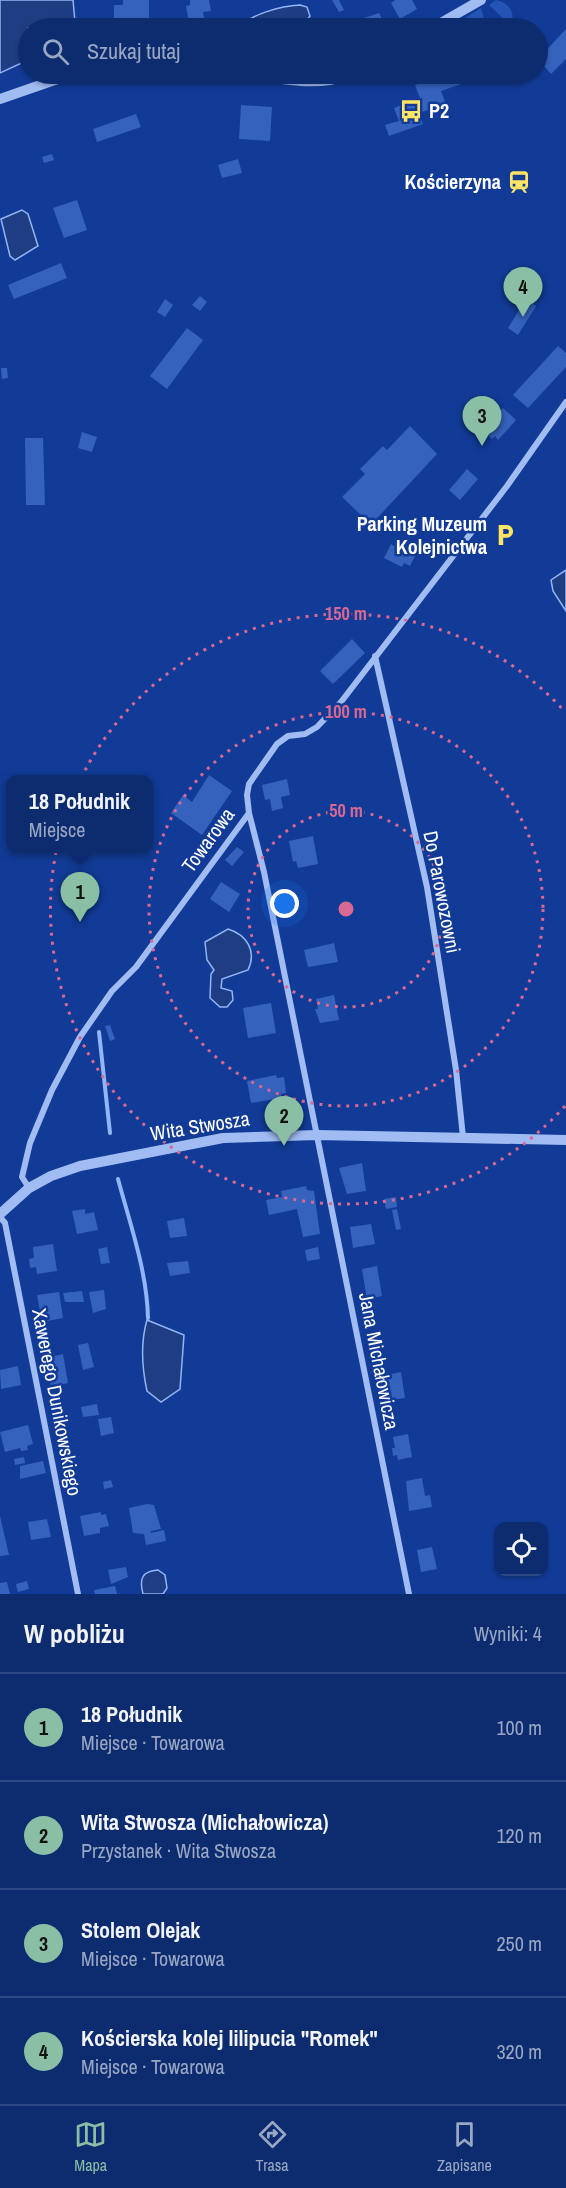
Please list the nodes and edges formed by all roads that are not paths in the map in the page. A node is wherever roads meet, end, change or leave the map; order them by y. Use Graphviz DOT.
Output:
graph roads {
  1 [pos="481,0"];
  2 [pos="450,18"];
  3 [pos="43,84"];
  4 [pos="0,99"];
  5 [pos="566,402"];
  6 [pos="375,656"];
  7 [pos="249,813"];
  8 [pos="317,1135"];
  9 [pos="464,1137"];
  10 [pos="566,1140"];
  11 [pos="29,1188"];
  12 [pos="0,1216"];
  13 [pos="78,1594"];
  14 [pos="409,1594"];
  1 -- 2 [label="street"];
  3 -- 4 [label="street"];
  5 -- 6 [label="street, Towarowa"];
  6 -- 7 [label="street, Towarowa"];
  6 -- 9 [label="street, Do Parowozowni"];
  7 -- 8 [label="street, Jana Michałowicza"];
  7 -- 11 [label="street, Towarowa"];
  8 -- 9 [label="street, Wita Stwosza"];
  8 -- 11 [label="street, Wita Stwosza"];
  8 -- 14 [label="street, Jana Michałowicza"];
  9 -- 10 [label="street, Wita Stwosza"];
  11 -- 12 [label="street, Wita Stwosza"];
  12 -- 13 [label="street, Xawerego Dunikowskiego"];
}
